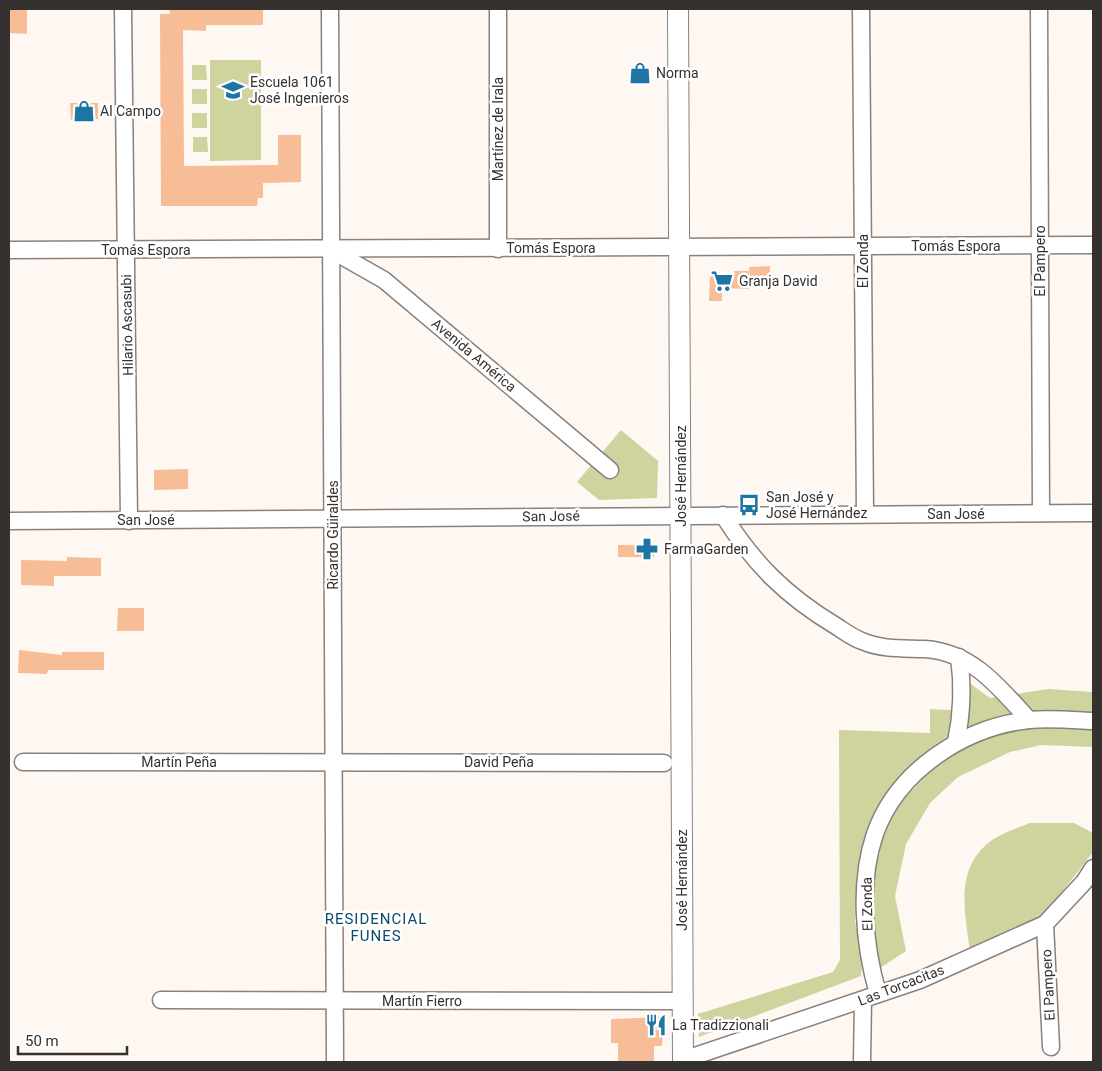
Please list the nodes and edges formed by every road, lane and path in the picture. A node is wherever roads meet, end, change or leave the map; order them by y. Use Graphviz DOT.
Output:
graph roads {
  1 [pos="123,9"];
  2 [pos="330,9"];
  3 [pos="498,9"];
  4 [pos="678,9"];
  5 [pos="861,9"];
  6 [pos="1038,9"];
  7 [pos="1040,246"];
  8 [pos="1093,246"];
  9 [pos="863,247"];
  10 [pos="680,248"];
  11 [pos="498,249"];
  12 [pos="9,250"];
  13 [pos="126,250"];
  14 [pos="331,250"];
  15 [pos="610,470"];
  16 [pos="1041,513"];
  17 [pos="1093,513"];
  18 [pos="865,514"];
  19 [pos="681,515"];
  20 [pos="723,515"];
  21 [pos="333,519"];
  22 [pos="9,521"];
  23 [pos="129,521"];
  24 [pos="959,657"];
  25 [pos="1029,720"];
  26 [pos="1093,721"];
  27 [pos="956,742"];
  28 [pos="23,762"];
  29 [pos="334,762"];
  30 [pos="664,762"];
  31 [pos="1093,868"];
  32 [pos="1045,924"];
  33 [pos="870,997"];
  34 [pos="161,1000"];
  35 [pos="335,1001"];
  36 [pos="683,1001"];
  37 [pos="1051,1047"];
  38 [pos="683,1061"];
  39 [pos="335,1062"];
  40 [pos="862,1062"];
  1 -- 13 [label="street, Hilario Ascasubi"];
  2 -- 14 [label="street, Ricardo Güiraldes"];
  3 -- 11 [label="street, Martínez de Irala"];
  4 -- 10 [label="main road, José Hernández"];
  5 -- 9 [label="street, El Zonda"];
  6 -- 7 [label="street, El Pampero"];
  7 -- 8 [label="street, Tomás Espora"];
  7 -- 9 [label="street, Tomás Espora"];
  7 -- 16 [label="street, El Pampero"];
  9 -- 10 [label="street, Tomás Espora"];
  9 -- 18 [label="street, El Zonda"];
  10 -- 11 [label="street, Tomás Espora"];
  10 -- 19 [label="main road, José Hernández"];
  11 -- 14 [label="street, Tomás Espora"];
  12 -- 13 [label="street, Tomás Espora"];
  13 -- 14 [label="street, Tomás Espora"];
  13 -- 23 [label="street, Hilario Ascasubi"];
  14 -- 15 [label="street, Avenida América"];
  14 -- 21 [label="street, Ricardo Güiraldes"];
  16 -- 17 [label="street, San José"];
  16 -- 18 [label="street, San José"];
  18 -- 20 [label="street, San José"];
  19 -- 20 [label="street, San José"];
  19 -- 21 [label="street, San José"];
  19 -- 36 [label="main road, José Hernández"];
  20 -- 24 [label="street"];
  21 -- 23 [label="street, San José"];
  21 -- 29 [label="street, Ricardo Güiraldes"];
  22 -- 23 [label="street, San José"];
  24 -- 25 [label="street"];
  24 -- 27 [label="street"];
  25 -- 26 [label="street"];
  25 -- 27 [label="street, El Zonda"];
  27 -- 33 [label="street, El Zonda"];
  28 -- 29 [label="street, Martín Peña"];
  29 -- 30 [label="street, David Peña"];
  29 -- 35 [label="street, Ricardo Güiraldes"];
  31 -- 32 [label="street, Las Torcacitas"];
  32 -- 33 [label="street, Las Torcacitas"];
  32 -- 37 [label="street, El Pampero"];
  33 -- 38 [label="street, Las Torcacitas"];
  33 -- 40 [label="street, El Zonda"];
  34 -- 35 [label="street, Martín Fierro"];
  35 -- 36 [label="street, Martín Fierro"];
  35 -- 39 [label="street, Ricardo Güiraldes"];
  36 -- 38 [label="main road, José Hernández"];
}
